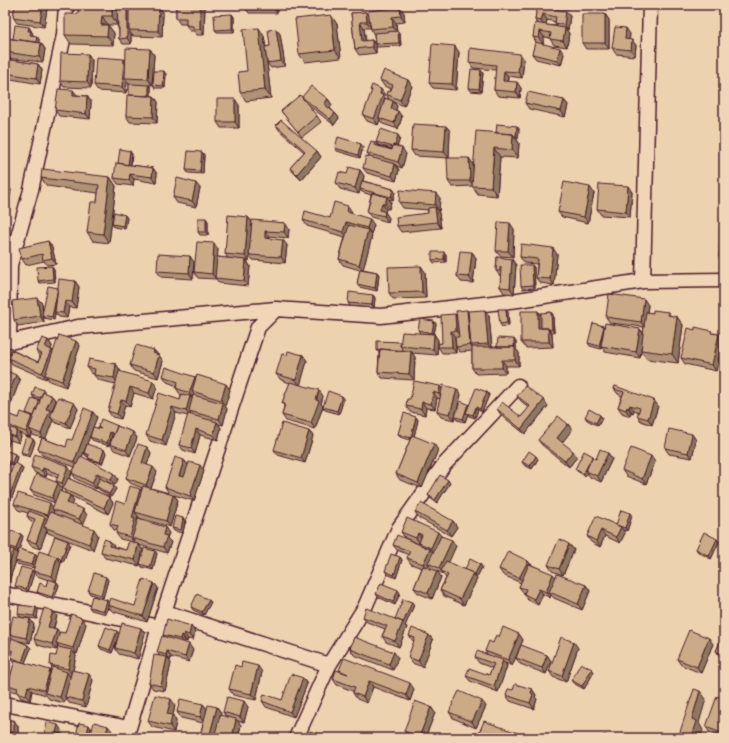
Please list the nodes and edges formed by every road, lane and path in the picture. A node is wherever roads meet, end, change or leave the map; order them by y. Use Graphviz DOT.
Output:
graph roads {
  1 [pos="66,5"];
  2 [pos="650,5"];
  3 [pos="8,264"];
  4 [pos="724,280"];
  5 [pos="643,281"];
  6 [pos="276,309"];
  7 [pos="7,343"];
  8 [pos="518,386"];
  9 [pos="5,594"];
  10 [pos="165,612"];
  11 [pos="160,626"];
  12 [pos="329,665"];
  13 [pos="5,704"];
  14 [pos="128,733"];
  15 [pos="296,738"];
  1 -- 3 [label="street"];
  2 -- 5 [label="street"];
  3 -- 7 [label="street"];
  4 -- 5 [label="street"];
  5 -- 6 [label="street"];
  6 -- 7 [label="street"];
  6 -- 10 [label="street"];
  8 -- 12 [label="street"];
  9 -- 11 [label="street"];
  10 -- 11 [label="street"];
  10 -- 12 [label="street"];
  11 -- 14 [label="street"];
  12 -- 15 [label="street"];
  13 -- 14 [label="street"];
}
